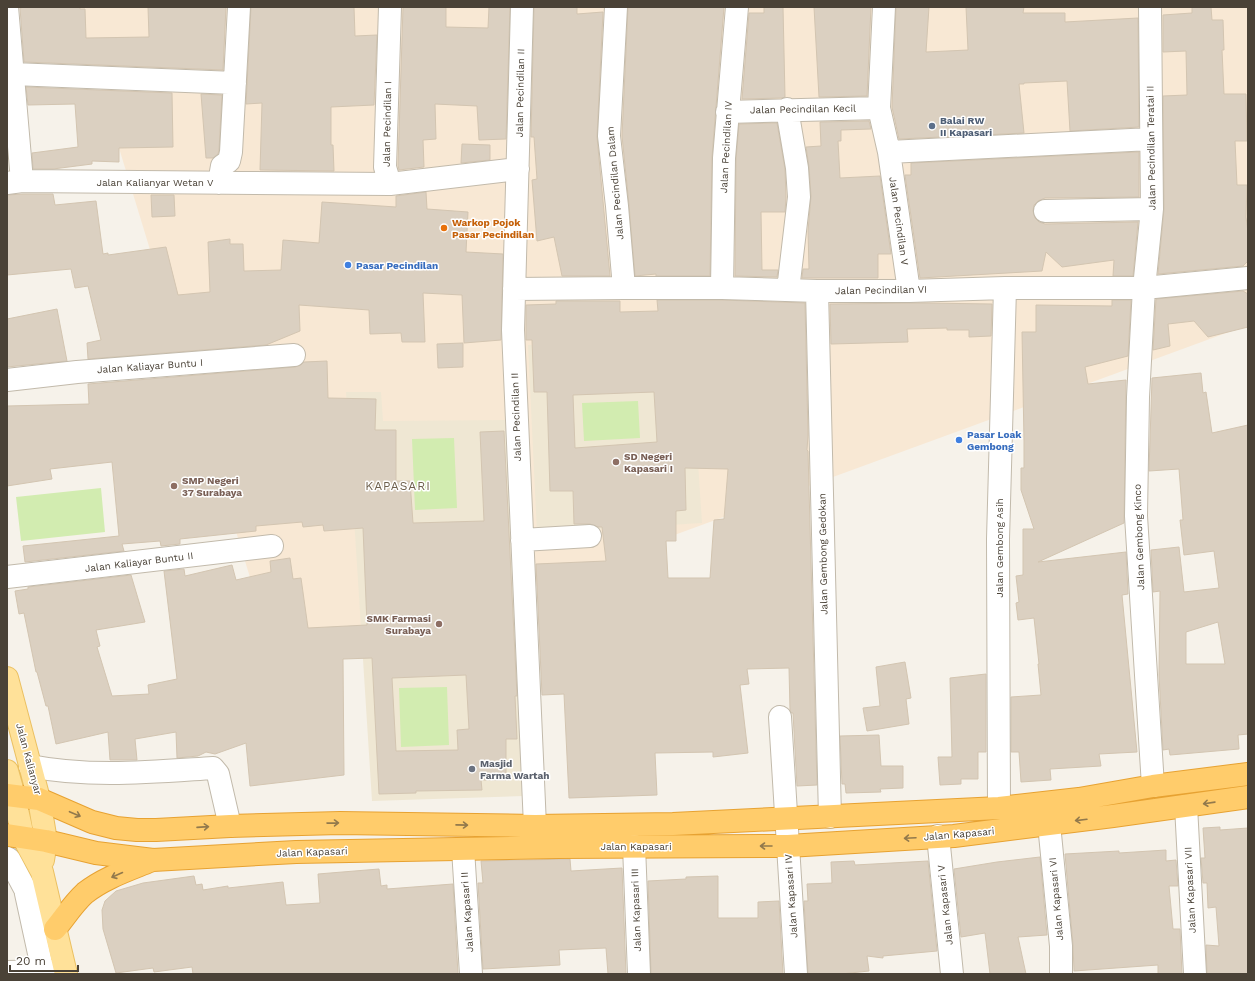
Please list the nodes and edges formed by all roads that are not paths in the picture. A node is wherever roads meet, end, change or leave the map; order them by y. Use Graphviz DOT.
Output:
graph roads {
  1 [pos="7,7"];
  2 [pos="239,7"];
  3 [pos="390,7"];
  4 [pos="522,7"];
  5 [pos="616,7"];
  6 [pos="737,7"];
  7 [pos="884,7"];
  8 [pos="1150,7"];
  9 [pos="13,74"];
  10 [pos="235,83"];
  11 [pos="879,108"];
  12 [pos="787,109"];
  13 [pos="727,112"];
  14 [pos="1151,139"];
  15 [pos="889,152"];
  16 [pos="518,169"];
  17 [pos="14,182"];
  18 [pos="219,183"];
  19 [pos="390,184"];
  20 [pos="1152,209"];
  21 [pos="1045,211"];
  22 [pos="1248,278"];
  23 [pos="624,288"];
  24 [pos="722,288"];
  25 [pos="1005,288"];
  26 [pos="1144,288"];
  27 [pos="514,289"];
  28 [pos="788,290"];
  29 [pos="817,291"];
  30 [pos="909,291"];
  31 [pos="294,355"];
  32 [pos="7,380"];
  33 [pos="590,536"];
  34 [pos="522,540"];
  35 [pos="272,546"];
  36 [pos="7,577"];
  37 [pos="7,678"];
  38 [pos="780,717"];
  39 [pos="30,766"];
  40 [pos="7,771"];
  41 [pos="1248,774"];
  42 [pos="1152,786"];
  43 [pos="11,796"];
  44 [pos="1248,797"];
  45 [pos="39,799"];
  46 [pos="1186,806"];
  47 [pos="999,808"];
  48 [pos="830,817"];
  49 [pos="787,819"];
  50 [pos="1049,824"];
  51 [pos="230,826"];
  52 [pos="535,826"];
  53 [pos="15,836"];
  54 [pos="938,836"];
  55 [pos="46,841"];
  56 [pos="634,846"];
  57 [pos="788,846"];
  58 [pos="463,849"];
  59 [pos="7,858"];
  60 [pos="153,860"];
  61 [pos="42,872"];
  62 [pos="55,929"];
  63 [pos="7,972"];
  64 [pos="43,972"];
  65 [pos="66,973"];
  66 [pos="471,974"];
  67 [pos="638,974"];
  68 [pos="796,974"];
  69 [pos="952,974"];
  70 [pos="1061,974"];
  71 [pos="1195,974"];
  1 -- 9 [label="street"];
  2 -- 10 [label="street, Jalan Kalianyar Wetan V"];
  3 -- 19 [label="street, Jalan Pecindilan I"];
  4 -- 16 [label="street, Jalan Pecindilan II"];
  5 -- 23 [label="street, Jalan Pecindilan Dalam"];
  6 -- 13 [label="street, Jalan Pecindilan IV"];
  7 -- 11 [label="street, Jalan Pecindilan V"];
  8 -- 14 [label="street, Jalan Pecindilan Teratai II"];
  9 -- 10 [label="street"];
  9 -- 17 [label="street"];
  10 -- 18 [label="street, Jalan Kalianyar Wetan V"];
  11 -- 12 [label="street, Jalan Pecindilan Kecil"];
  11 -- 15 [label="street, Jalan Pecindilan V"];
  12 -- 13 [label="street, Jalan Pecindilan Kecil"];
  12 -- 28 [label="street"];
  13 -- 24 [label="street, Jalan Pecindilan IV"];
  14 -- 15 [label="street"];
  14 -- 20 [label="street, Jalan Pecindilan Teratai II"];
  15 -- 30 [label="street, Jalan Pecindilan V"];
  16 -- 19 [label="street"];
  16 -- 27 [label="street, Jalan Pecindilan II"];
  17 -- 18 [label="street, Jalan Kalianyar Wetan V"];
  18 -- 19 [label="street"];
  20 -- 21 [label="street"];
  20 -- 26 [label="street, Jalan Pecindilan Teratai II"];
  22 -- 26 [label="street, Jalan Pecindilan VI"];
  23 -- 24 [label="street, Jalan Pecindilan VI"];
  23 -- 27 [label="street, Jalan Pecindilan VI"];
  24 -- 28 [label="street, Jalan Pecindilan VI"];
  25 -- 26 [label="street, Jalan Pecindilan VI"];
  25 -- 30 [label="street, Jalan Pecindilan VI"];
  25 -- 47 [label="street, Jalan Gembong Asih"];
  26 -- 42 [label="street, Jalan Gembong Kinco"];
  27 -- 34 [label="street, Jalan Pecindilan II"];
  28 -- 29 [label="street, Jalan Pecindilan VI"];
  29 -- 30 [label="street, Jalan Pecindilan VI"];
  29 -- 48 [label="street, Jalan Gembong Gedokan"];
  31 -- 32 [label="street, Jalan Kaliayar Buntu I"];
  33 -- 34 [label="street"];
  34 -- 52 [label="street, Jalan Pecindilan II"];
  35 -- 36 [label="street, Jalan Kaliayar Buntu II"];
  37 -- 39 [label="main road, Jalan Kalianyar"];
  38 -- 49 [label="street, Jalan Kapasari IV"];
  39 -- 45 [label="main road, Jalan Kalianyar"];
  39 -- 51 [label="street"];
  40 -- 43 [label="main road"];
  41 -- 42 [label="highway"];
  42 -- 47 [label="highway"];
  43 -- 45 [label="highway"];
  43 -- 53 [label="main road"];
  44 -- 46 [label="highway, Jalan Kapasari, one-way"];
  45 -- 51 [label="highway, one-way"];
  45 -- 55 [label="main road, Jalan Kalianyar"];
  46 -- 50 [label="highway, Jalan Kapasari, one-way"];
  46 -- 71 [label="street, Jalan Kapasari VII"];
  47 -- 48 [label="highway"];
  48 -- 49 [label="highway"];
  49 -- 52 [label="highway"];
  49 -- 57 [label="street, Jalan Kapasari IV"];
  50 -- 54 [label="highway, Jalan Kapasari"];
  50 -- 70 [label="street, Jalan Kapasari VI"];
  51 -- 52 [label="highway, one-way"];
  53 -- 55 [label="highway, Jalan Kapasari"];
  53 -- 61 [label="main road"];
  54 -- 57 [label="highway, Jalan Kapasari, one-way"];
  54 -- 69 [label="street, Jalan Kapasari V"];
  55 -- 60 [label="highway, Jalan Kapasari"];
  55 -- 61 [label="main road, Jalan Kalianyar"];
  57 -- 56 [label="highway, Jalan Kapasari, one-way"];
  56 -- 58 [label="highway, Jalan Kapasari"];
  56 -- 67 [label="street, Jalan Kapasari III"];
  57 -- 68 [label="street, Jalan Kapasari IV"];
  58 -- 60 [label="highway, Jalan Kapasari"];
  58 -- 66 [label="street, Jalan Kapasari II"];
  59 -- 64 [label="street"];
  60 -- 62 [label="highway, one-way"];
  61 -- 62 [label="main road"];
  62 -- 65 [label="main road"];
  63 -- 64 [label="street"];
  64 -- 65 [label="street"];
}
